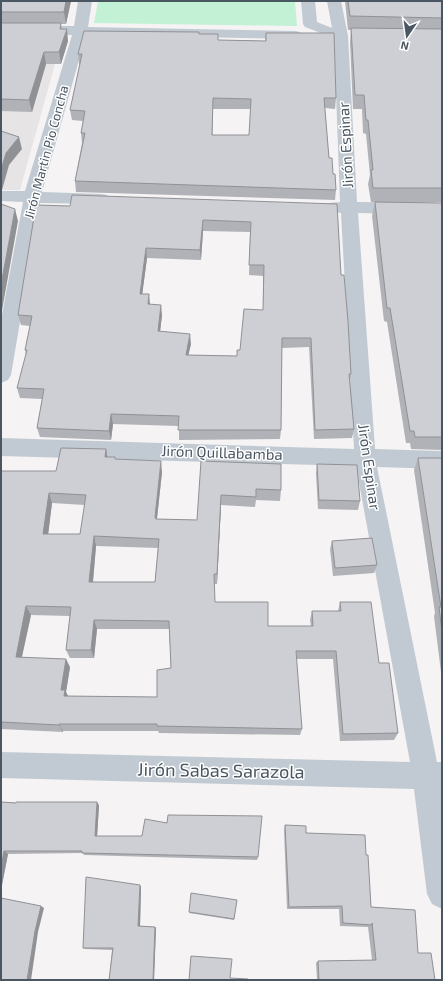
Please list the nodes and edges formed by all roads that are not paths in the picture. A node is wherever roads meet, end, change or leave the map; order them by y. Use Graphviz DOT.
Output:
graph roads {
  1 [pos="85,1"];
  2 [pos="308,1"];
  3 [pos="334,1"];
  4 [pos="1,29"];
  5 [pos="80,30"];
  6 [pos="348,36"];
  7 [pos="1,196"];
  8 [pos="32,197"];
  9 [pos="119,200"];
  10 [pos="317,207"];
  11 [pos="349,208"];
  12 [pos="442,209"];
  13 [pos="1,375"];
  14 [pos="1,447"];
  15 [pos="365,458"];
  16 [pos="442,460"];
  17 [pos="1,766"];
  18 [pos="434,776"];
  19 [pos="442,894"];
  1 -- 5 [label="street, Jirón Martin Pio Concha"];
  2 -- 6 [label="street"];
  3 -- 6 [label="street, Jirón Espinar"];
  4 -- 5 [label="street"];
  5 -- 6 [label="street"];
  5 -- 8 [label="street, Jirón Martin Pio Concha"];
  6 -- 11 [label="street, Jirón Espinar"];
  7 -- 8 [label="street"];
  8 -- 9 [label="street"];
  8 -- 13 [label="street, Jirón Martin Pio Concha"];
  10 -- 11 [label="street"];
  11 -- 12 [label="street"];
  11 -- 15 [label="street, Jirón Espinar"];
  14 -- 15 [label="street, Jirón Quillabamba"];
  15 -- 16 [label="street, Jirón Quillabamba"];
  15 -- 18 [label="street, Jirón Espinar"];
  17 -- 18 [label="street, Jirón Sabas Sarazola"];
  18 -- 19 [label="street, Jirón Espinar"];
}
